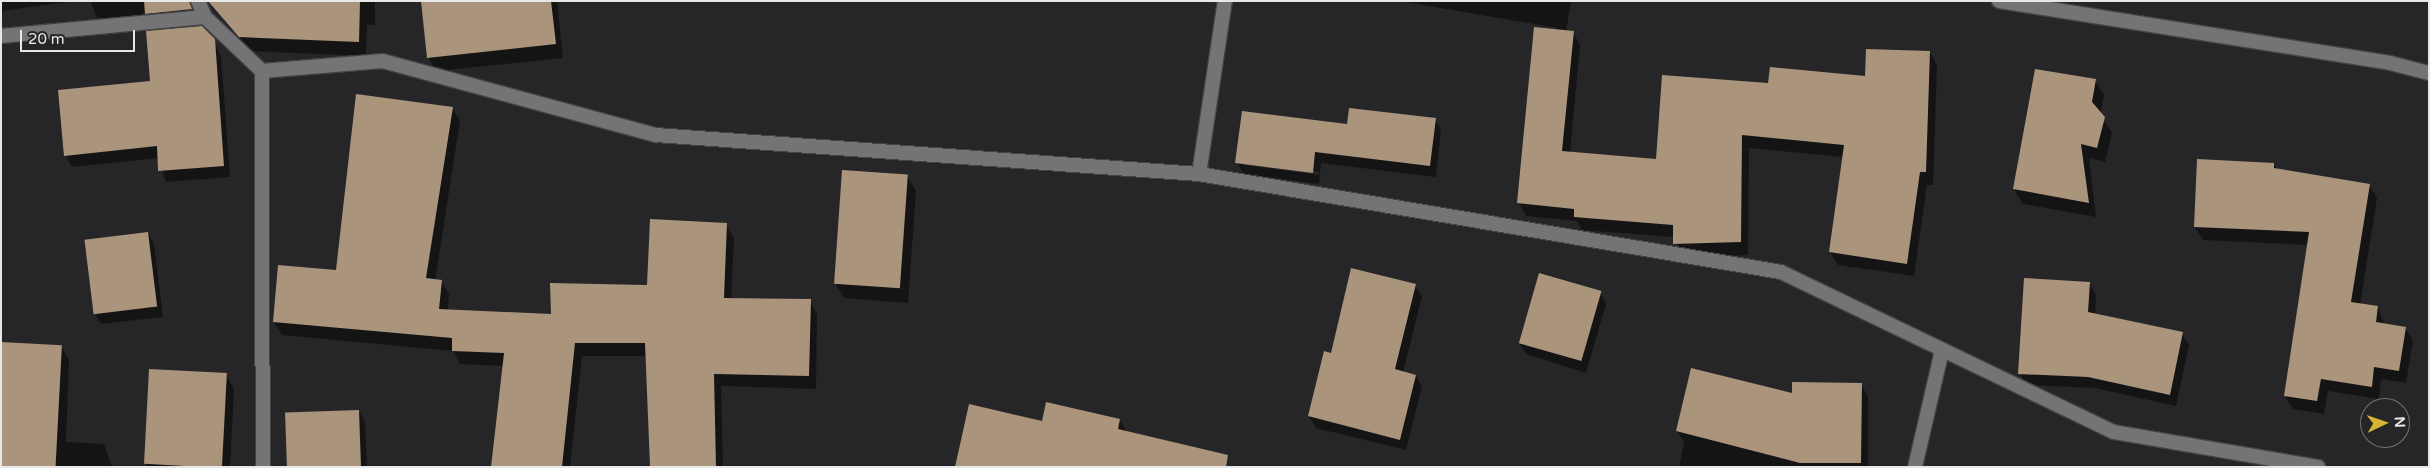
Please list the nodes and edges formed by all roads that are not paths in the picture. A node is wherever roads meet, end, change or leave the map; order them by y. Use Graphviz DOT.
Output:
graph roads {
  1 [pos="198,1"];
  2 [pos="1225,1"];
  3 [pos="2000,1"];
  4 [pos="205,17"];
  5 [pos="1,36"];
  6 [pos="262,71"];
  7 [pos="2429,73"];
  8 [pos="1199,174"];
  9 [pos="1942,350"];
  10 [pos="263,467"];
  11 [pos="1915,467"];
  12 [pos="2318,467"];
  1 -- 4 [label="street"];
  2 -- 8 [label="street"];
  3 -- 7 [label="street"];
  4 -- 5 [label="street"];
  4 -- 6 [label="street"];
  6 -- 8 [label="street"];
  6 -- 10 [label="street"];
  8 -- 9 [label="street"];
  9 -- 11 [label="street"];
  9 -- 12 [label="street"];
}
